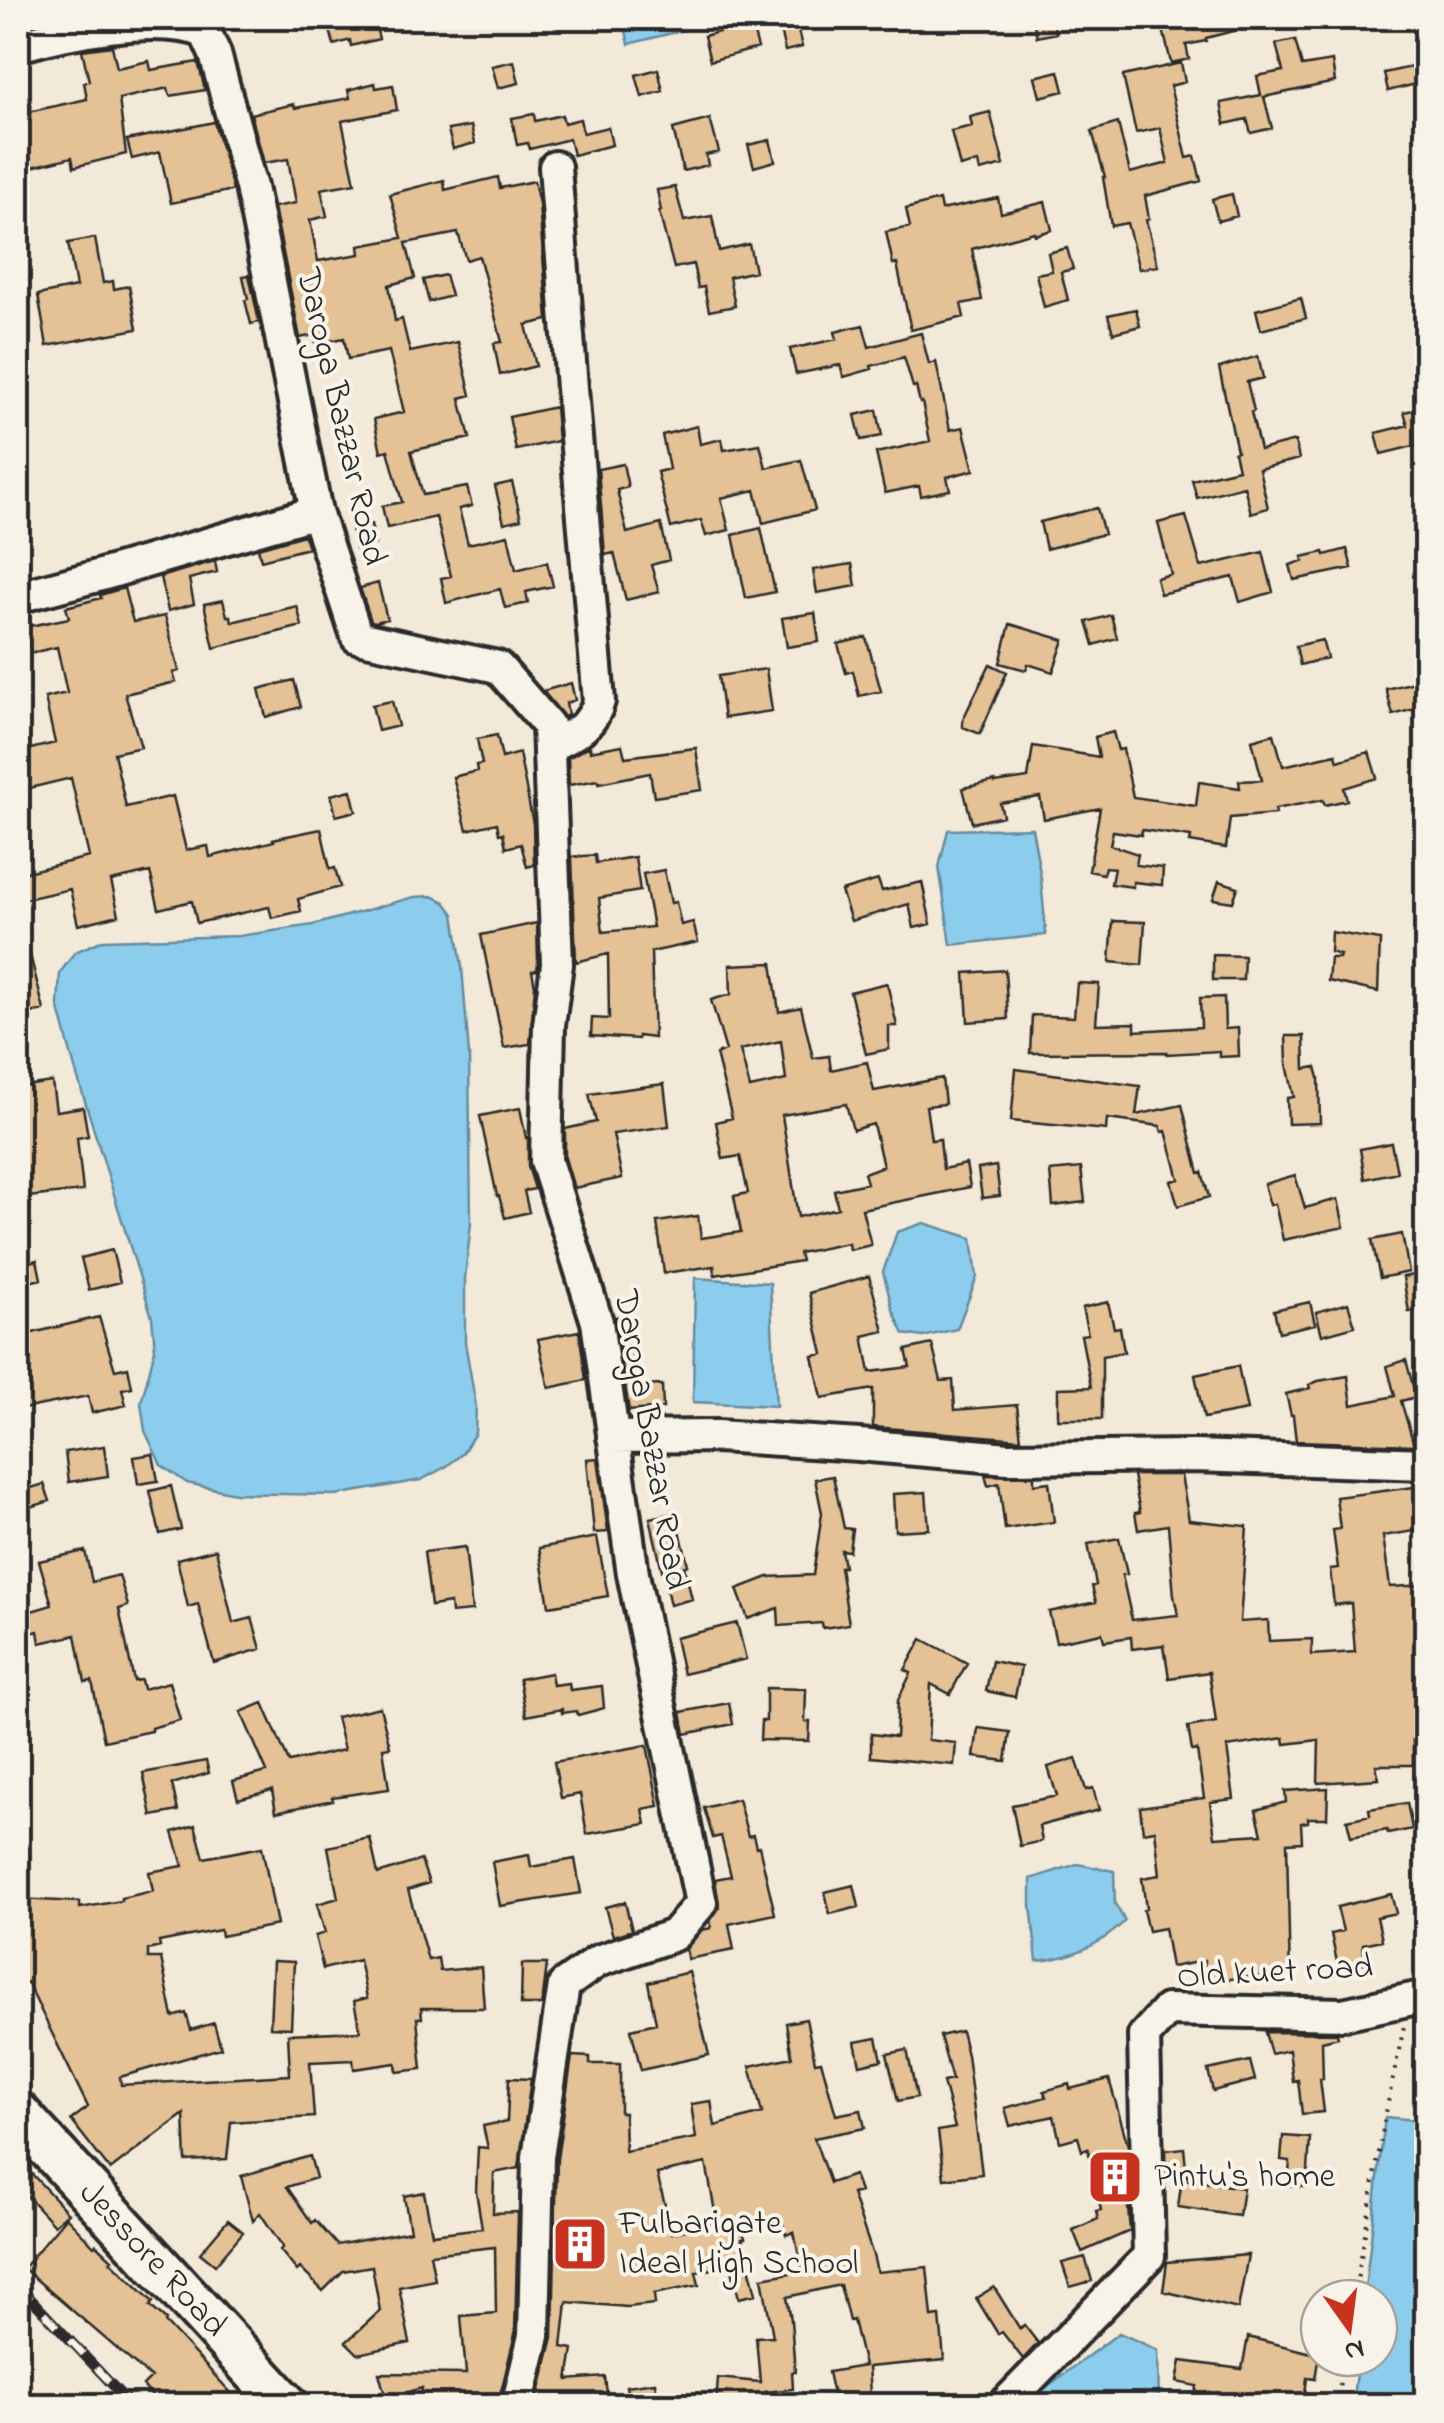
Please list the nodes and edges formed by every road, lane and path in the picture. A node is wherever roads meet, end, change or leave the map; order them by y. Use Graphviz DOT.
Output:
graph roads {
  1 [pos="18,46"];
  2 [pos="555,168"];
  3 [pos="316,512"];
  4 [pos="18,596"];
  5 [pos="549,747"];
  6 [pos="614,1436"];
  7 [pos="1426,1464"];
  8 [pos="1418,1999"];
  9 [pos="18,2114"];
  10 [pos="1357,2278"];
  11 [pos="1341,2378"];
  12 [pos="287,2406"];
  13 [pos="517,2406"];
  14 [pos="1003,2406"];
  15 [pos="1336,2406"];
  1 -- 3 [label="street, Daroga Bazzar Road"];
  2 -- 5 [label="street"];
  3 -- 4 [label="street"];
  3 -- 5 [label="street, Daroga Bazzar Road"];
  5 -- 6 [label="street, Daroga Bazzar Road"];
  6 -- 7 [label="street"];
  6 -- 13 [label="street, Daroga Bazzar Road"];
  8 -- 10 [label="path"];
  8 -- 14 [label="street, Old kuet road"];
  9 -- 12 [label="highway, Jessore Road"];
  11 -- 15 [label="path"];
}
